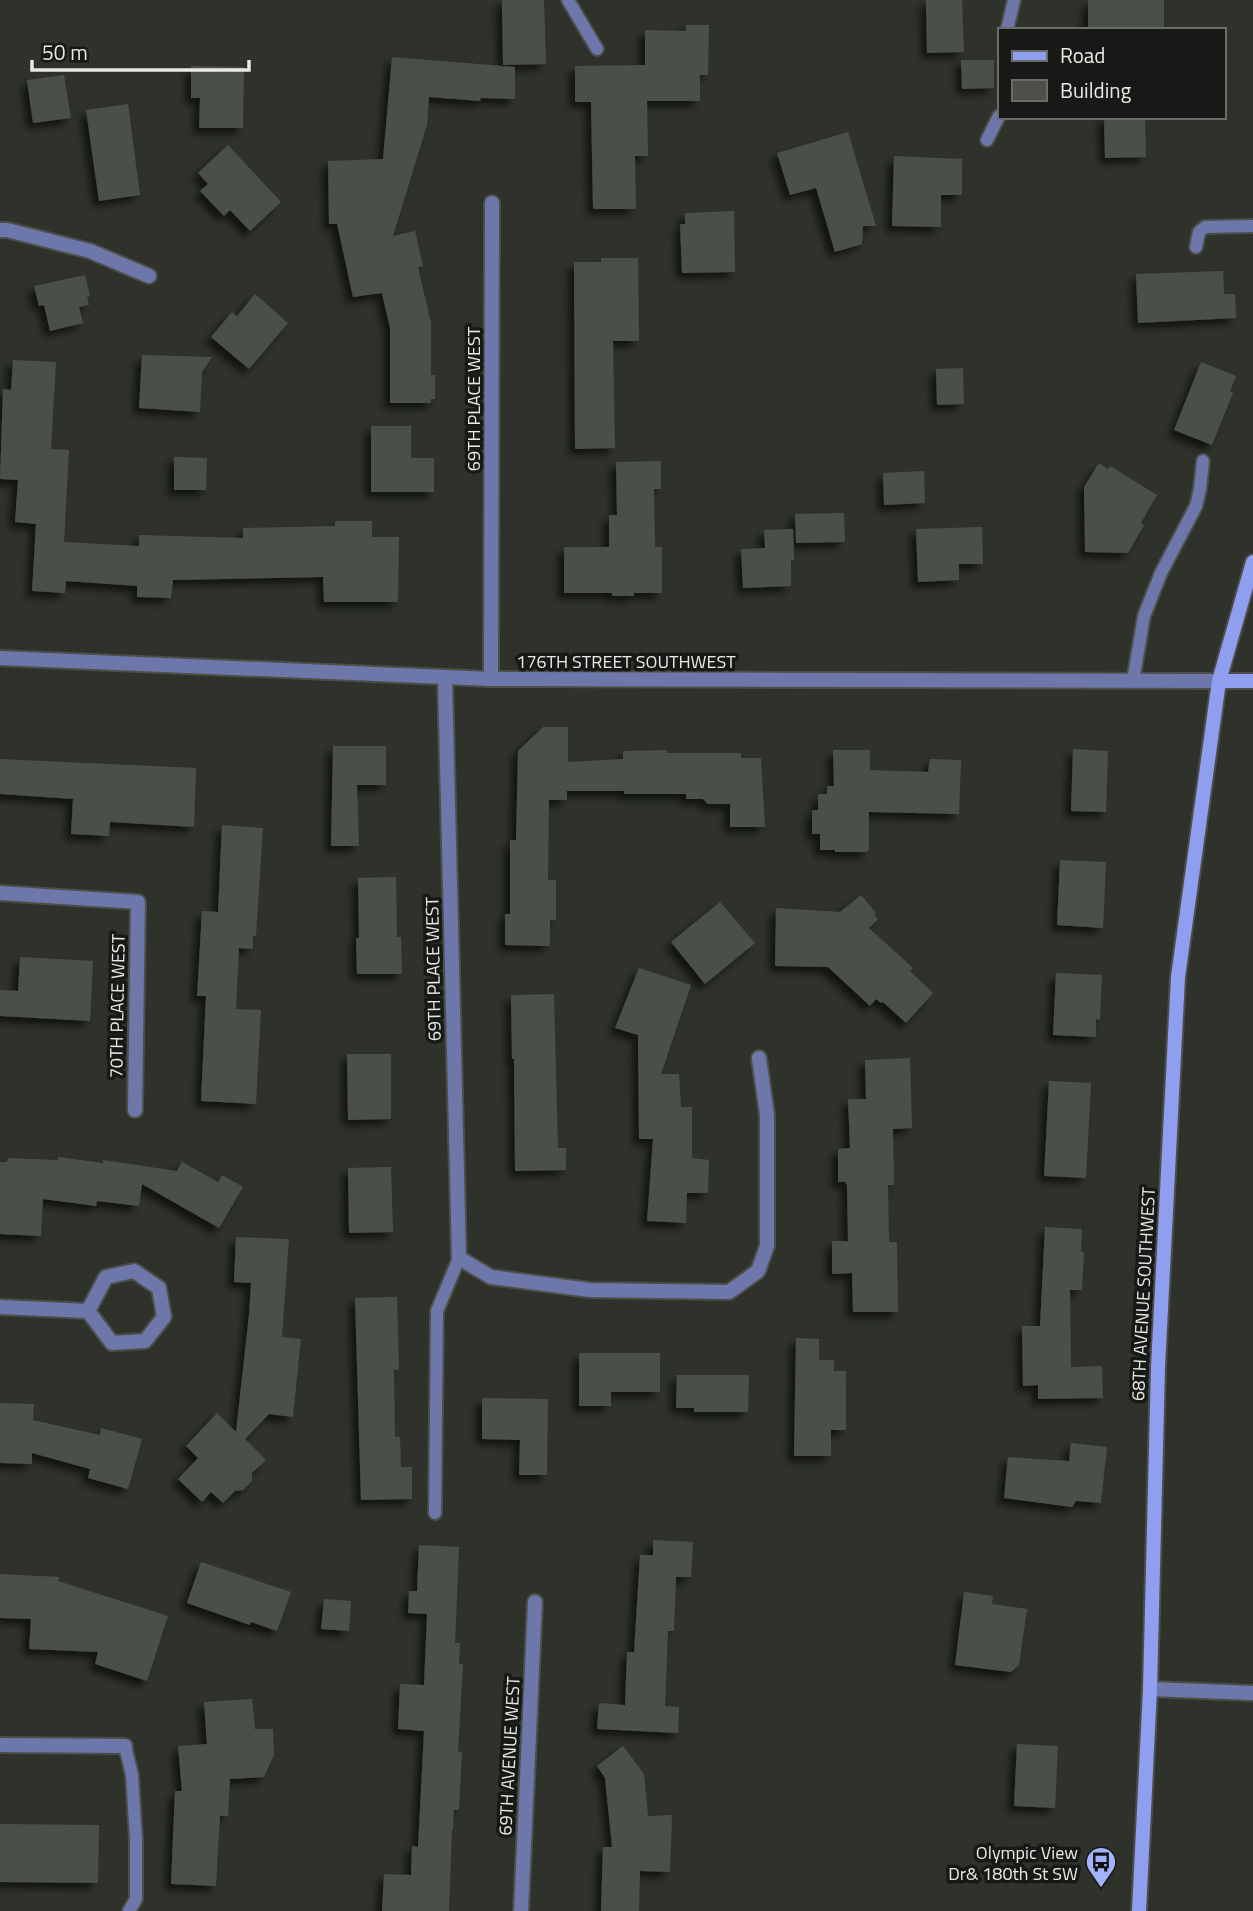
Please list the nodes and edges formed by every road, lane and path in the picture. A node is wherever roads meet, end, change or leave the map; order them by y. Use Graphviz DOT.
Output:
graph roads {
  1 [pos="568,0"];
  2 [pos="1014,0"];
  3 [pos="1007,28"];
  4 [pos="597,49"];
  5 [pos="998,118"];
  6 [pos="987,140"];
  7 [pos="492,203"];
  8 [pos="1253,226"];
  9 [pos="0,230"];
  10 [pos="1196,247"];
  11 [pos="149,276"];
  12 [pos="1203,461"];
  13 [pos="1253,562"];
  14 [pos="0,658"];
  15 [pos="445,678"];
  16 [pos="491,680"];
  17 [pos="1133,681"];
  18 [pos="1219,681"];
  19 [pos="1253,681"];
  20 [pos="0,893"];
  21 [pos="759,1058"];
  22 [pos="135,1111"];
  23 [pos="459,1258"];
  24 [pos="0,1307"];
  25 [pos="88,1311"];
  26 [pos="435,1513"];
  27 [pos="536,1602"];
  28 [pos="1150,1689"];
  29 [pos="1253,1693"];
  30 [pos="0,1745"];
  31 [pos="125,1746"];
  32 [pos="129,1911"];
  33 [pos="521,1911"];
  34 [pos="1139,1911"];
  1 -- 4 [label="lane"];
  2 -- 3 [label="lane"];
  5 -- 6 [label="lane"];
  7 -- 16 [label="street, 69TH PLACE WEST"];
  8 -- 10 [label="lane"];
  9 -- 11 [label="street"];
  12 -- 17 [label="lane"];
  13 -- 18 [label="main road, 68TH AVENUE SOUTHWEST"];
  14 -- 15 [label="street, 176TH STREET SOUTHWEST"];
  15 -- 16 [label="street, 176TH STREET SOUTHWEST"];
  15 -- 23 [label="street, 69TH PLACE WEST"];
  16 -- 17 [label="street, 176TH STREET SOUTHWEST"];
  17 -- 18 [label="street, 176TH STREET SOUTHWEST"];
  18 -- 19 [label="main road, 176TH STREET SOUTHWEST"];
  18 -- 28 [label="main road, 68TH AVENUE SOUTHWEST"];
  20 -- 22 [label="street, 70TH PLACE WEST"];
  21 -- 23 [label="street"];
  23 -- 26 [label="lane"];
  24 -- 25 [label="street"];
  25 -- 25 [label="street"];
  27 -- 33 [label="street, 69TH AVENUE WEST"];
  28 -- 29 [label="street"];
  28 -- 34 [label="main road, 68TH AVENUE SOUTHWEST"];
  30 -- 31 [label="street"];
  31 -- 32 [label="lane"];
}
